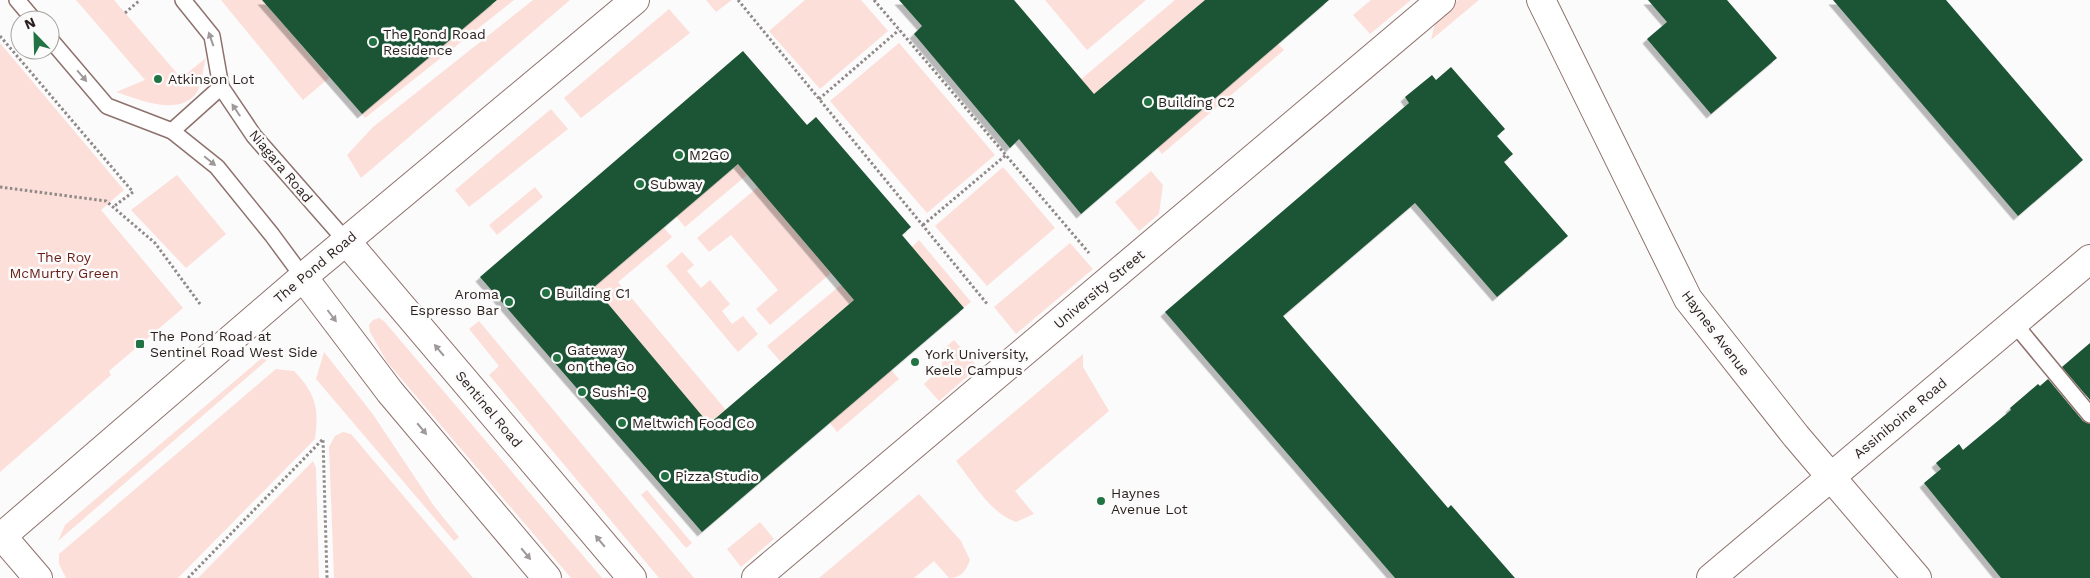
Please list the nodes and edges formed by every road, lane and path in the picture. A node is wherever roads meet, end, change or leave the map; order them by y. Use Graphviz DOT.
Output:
graph roads {
  1 [pos="17,0"];
  2 [pos="140,0"];
  3 [pos="183,0"];
  4 [pos="635,0"];
  5 [pos="738,0"];
  6 [pos="874,0"];
  7 [pos="1441,0"];
  8 [pos="1541,0"];
  9 [pos="26,10"];
  10 [pos="125,13"];
  11 [pos="900,30"];
  12 [pos="0,36"];
  13 [pos="60,51"];
  14 [pos="220,87"];
  15 [pos="819,99"];
  16 [pos="172,130"];
  17 [pos="1006,155"];
  18 [pos="0,187"];
  19 [pos="113,207"];
  20 [pos="923,225"];
  21 [pos="346,241"];
  22 [pos="1093,258"];
  23 [pos="2090,259"];
  24 [pos="303,277"];
  25 [pos="200,304"];
  26 [pos="988,305"];
  27 [pos="2013,322"];
  28 [pos="2090,415"];
  29 [pos="1831,476"];
  30 [pos="1,537"];
  31 [pos="38,578"];
  32 [pos="188,578"];
  33 [pos="327,578"];
  34 [pos="547,578"];
  35 [pos="632,578"];
  36 [pos="756,578"];
  37 [pos="1711,578"];
  38 [pos="1917,578"];
  1 -- 9 [label="lane"];
  2 -- 10 [label="path"];
  14 -- 3 [label="lane, Niagara Road, one-way"];
  4 -- 21 [label="street, The Pond Road"];
  5 -- 15 [label="path"];
  6 -- 11 [label="path"];
  7 -- 36 [label="street, University Street"];
  8 -- 29 [label="street, Haynes Avenue"];
  11 -- 15 [label="path"];
  11 -- 17 [label="path"];
  12 -- 19 [label="path"];
  13 -- 16 [label="lane, one-way"];
  14 -- 16 [label="lane"];
  21 -- 14 [label="lane, Niagara Road, one-way"];
  15 -- 20 [label="path"];
  16 -- 24 [label="lane, one-way"];
  17 -- 20 [label="path"];
  17 -- 22 [label="path"];
  18 -- 19 [label="path"];
  19 -- 25 [label="path"];
  20 -- 26 [label="path"];
  21 -- 24 [label="street, The Pond Road"];
  35 -- 21 [label="street, Sentinel Road, one-way"];
  23 -- 27 [label="street, Assiniboine Road"];
  24 -- 30 [label="street, The Pond Road"];
  24 -- 34 [label="street, one-way"];
  27 -- 28 [label="lane"];
  27 -- 29 [label="street, Assiniboine Road"];
  29 -- 37 [label="street, Assiniboine Road"];
  29 -- 38 [label="street, Haynes Avenue"];
  30 -- 31 [label="street"];
  32 -- 33 [label="path"];
}
